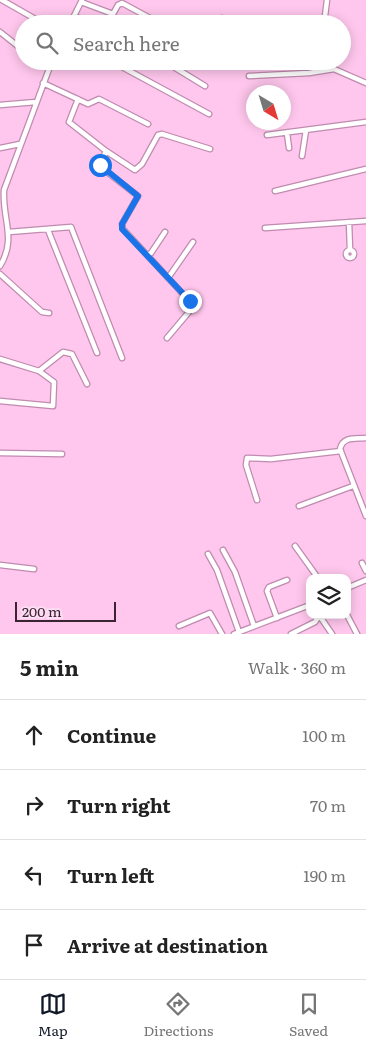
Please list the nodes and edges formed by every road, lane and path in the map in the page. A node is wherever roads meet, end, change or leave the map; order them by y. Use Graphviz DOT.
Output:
graph roads {
  1 [pos="2,0"];
  2 [pos="327,0"];
  3 [pos="82,1"];
  4 [pos="28,15"];
  5 [pos="75,15"];
  6 [pos="144,15"];
  7 [pos="325,15"];
  8 [pos="0,32"];
  9 [pos="15,44"];
  10 [pos="49,70"];
  11 [pos="127,70"];
  12 [pos="179,70"];
  13 [pos="326,70"];
  14 [pos="334,70"];
  15 [pos="249,76"];
  16 [pos="366,82"];
  17 [pos="43,83"];
  18 [pos="206,86"];
  19 [pos="78,100"];
  20 [pos="36,102"];
  21 [pos="0,105"];
  22 [pos="208,114"];
  23 [pos="366,122"];
  24 [pos="148,124"];
  25 [pos="306,130"];
  26 [pos="287,133"];
  27 [pos="268,135"];
  28 [pos="20,144"];
  29 [pos="0,148"];
  30 [pos="289,148"];
  31 [pos="210,149"];
  32 [pos="106,151"];
  33 [pos="302,156"];
  34 [pos="366,169"];
  35 [pos="275,192"];
  36 [pos="366,221"];
  37 [pos="349,222"];
  38 [pos="265,228"];
  39 [pos="48,230"];
  40 [pos="9,232"];
  41 [pos="165,232"];
  42 [pos="193,242"];
  43 [pos="350,250"];
  44 [pos="147,255"];
  45 [pos="0,266"];
  46 [pos="0,274"];
  47 [pos="168,278"];
  48 [pos="49,313"];
  49 [pos="167,338"];
  50 [pos="97,353"];
  51 [pos="122,358"];
  52 [pos="0,359"];
  53 [pos="39,371"];
  54 [pos="87,384"];
  55 [pos="0,401"];
  56 [pos="366,438"];
  57 [pos="341,451"];
  58 [pos="0,453"];
  59 [pos="62,454"];
  60 [pos="353,486"];
  61 [pos="257,500"];
  62 [pos="299,506"];
  63 [pos="366,516"];
  64 [pos="296,546"];
  65 [pos="223,550"];
  66 [pos="208,554"];
  67 [pos="362,563"];
  68 [pos="0,564"];
  69 [pos="34,569"];
  70 [pos="366,571"];
  71 [pos="315,574"];
  72 [pos="287,580"];
  73 [pos="365,581"];
  74 [pos="351,586"];
  75 [pos="366,587"];
  76 [pos="306,607"];
  77 [pos="277,618"];
  78 [pos="317,619"];
  79 [pos="322,619"];
  80 [pos="349,619"];
  81 [pos="179,626"];
  82 [pos="254,626"];
  83 [pos="237,633"];
  84 [pos="222,634"];
  85 [pos="291,634"];
  86 [pos="332,634"];
  87 [pos="357,634"];
  1 -- 4 [label="street"];
  2 -- 7 [label="street"];
  3 -- 5 [label="street"];
  3 -- 6 [label="street"];
  8 -- 9 [label="street"];
  10 -- 17 [label="street"];
  11 -- 22 [label="street"];
  12 -- 18 [label="street"];
  13 -- 15 [label="street"];
  14 -- 16 [label="street"];
  17 -- 19 [label="street"];
  17 -- 20 [label="street"];
  19 -- 24 [label="street"];
  19 -- 32 [label="street"];
  20 -- 21 [label="street"];
  20 -- 28 [label="street"];
  23 -- 25 [label="street"];
  25 -- 26 [label="street"];
  25 -- 33 [label="street"];
  26 -- 27 [label="street"];
  26 -- 30 [label="street"];
  28 -- 29 [label="street"];
  28 -- 40 [label="street"];
  31 -- 32 [label="street"];
  32 -- 44 [label="street"];
  34 -- 35 [label="street"];
  36 -- 37 [label="street"];
  37 -- 38 [label="street"];
  37 -- 43 [label="street"];
  39 -- 40 [label="street"];
  39 -- 50 [label="street"];
  39 -- 51 [label="street"];
  40 -- 45 [label="street"];
  41 -- 44 [label="street"];
  42 -- 47 [label="street"];
  44 -- 47 [label="street"];
  46 -- 48 [label="street"];
  47 -- 49 [label="street"];
  52 -- 53 [label="street"];
  53 -- 54 [label="street"];
  53 -- 55 [label="street"];
  56 -- 57 [label="street"];
  57 -- 60 [label="street"];
  57 -- 61 [label="street"];
  58 -- 59 [label="street"];
  60 -- 62 [label="street"];
  60 -- 63 [label="street"];
  64 -- 71 [label="street"];
  65 -- 82 [label="street"];
  66 -- 83 [label="street"];
  67 -- 70 [label="street"];
  68 -- 69 [label="street"];
  72 -- 77 [label="street"];
  73 -- 74 [label="street"];
  73 -- 75 [label="street"];
  76 -- 77 [label="street"];
  77 -- 82 [label="street"];
  78 -- 85 [label="street"];
  79 -- 86 [label="street"];
  80 -- 87 [label="street"];
  81 -- 84 [label="street"];
  82 -- 83 [label="street"];
}
